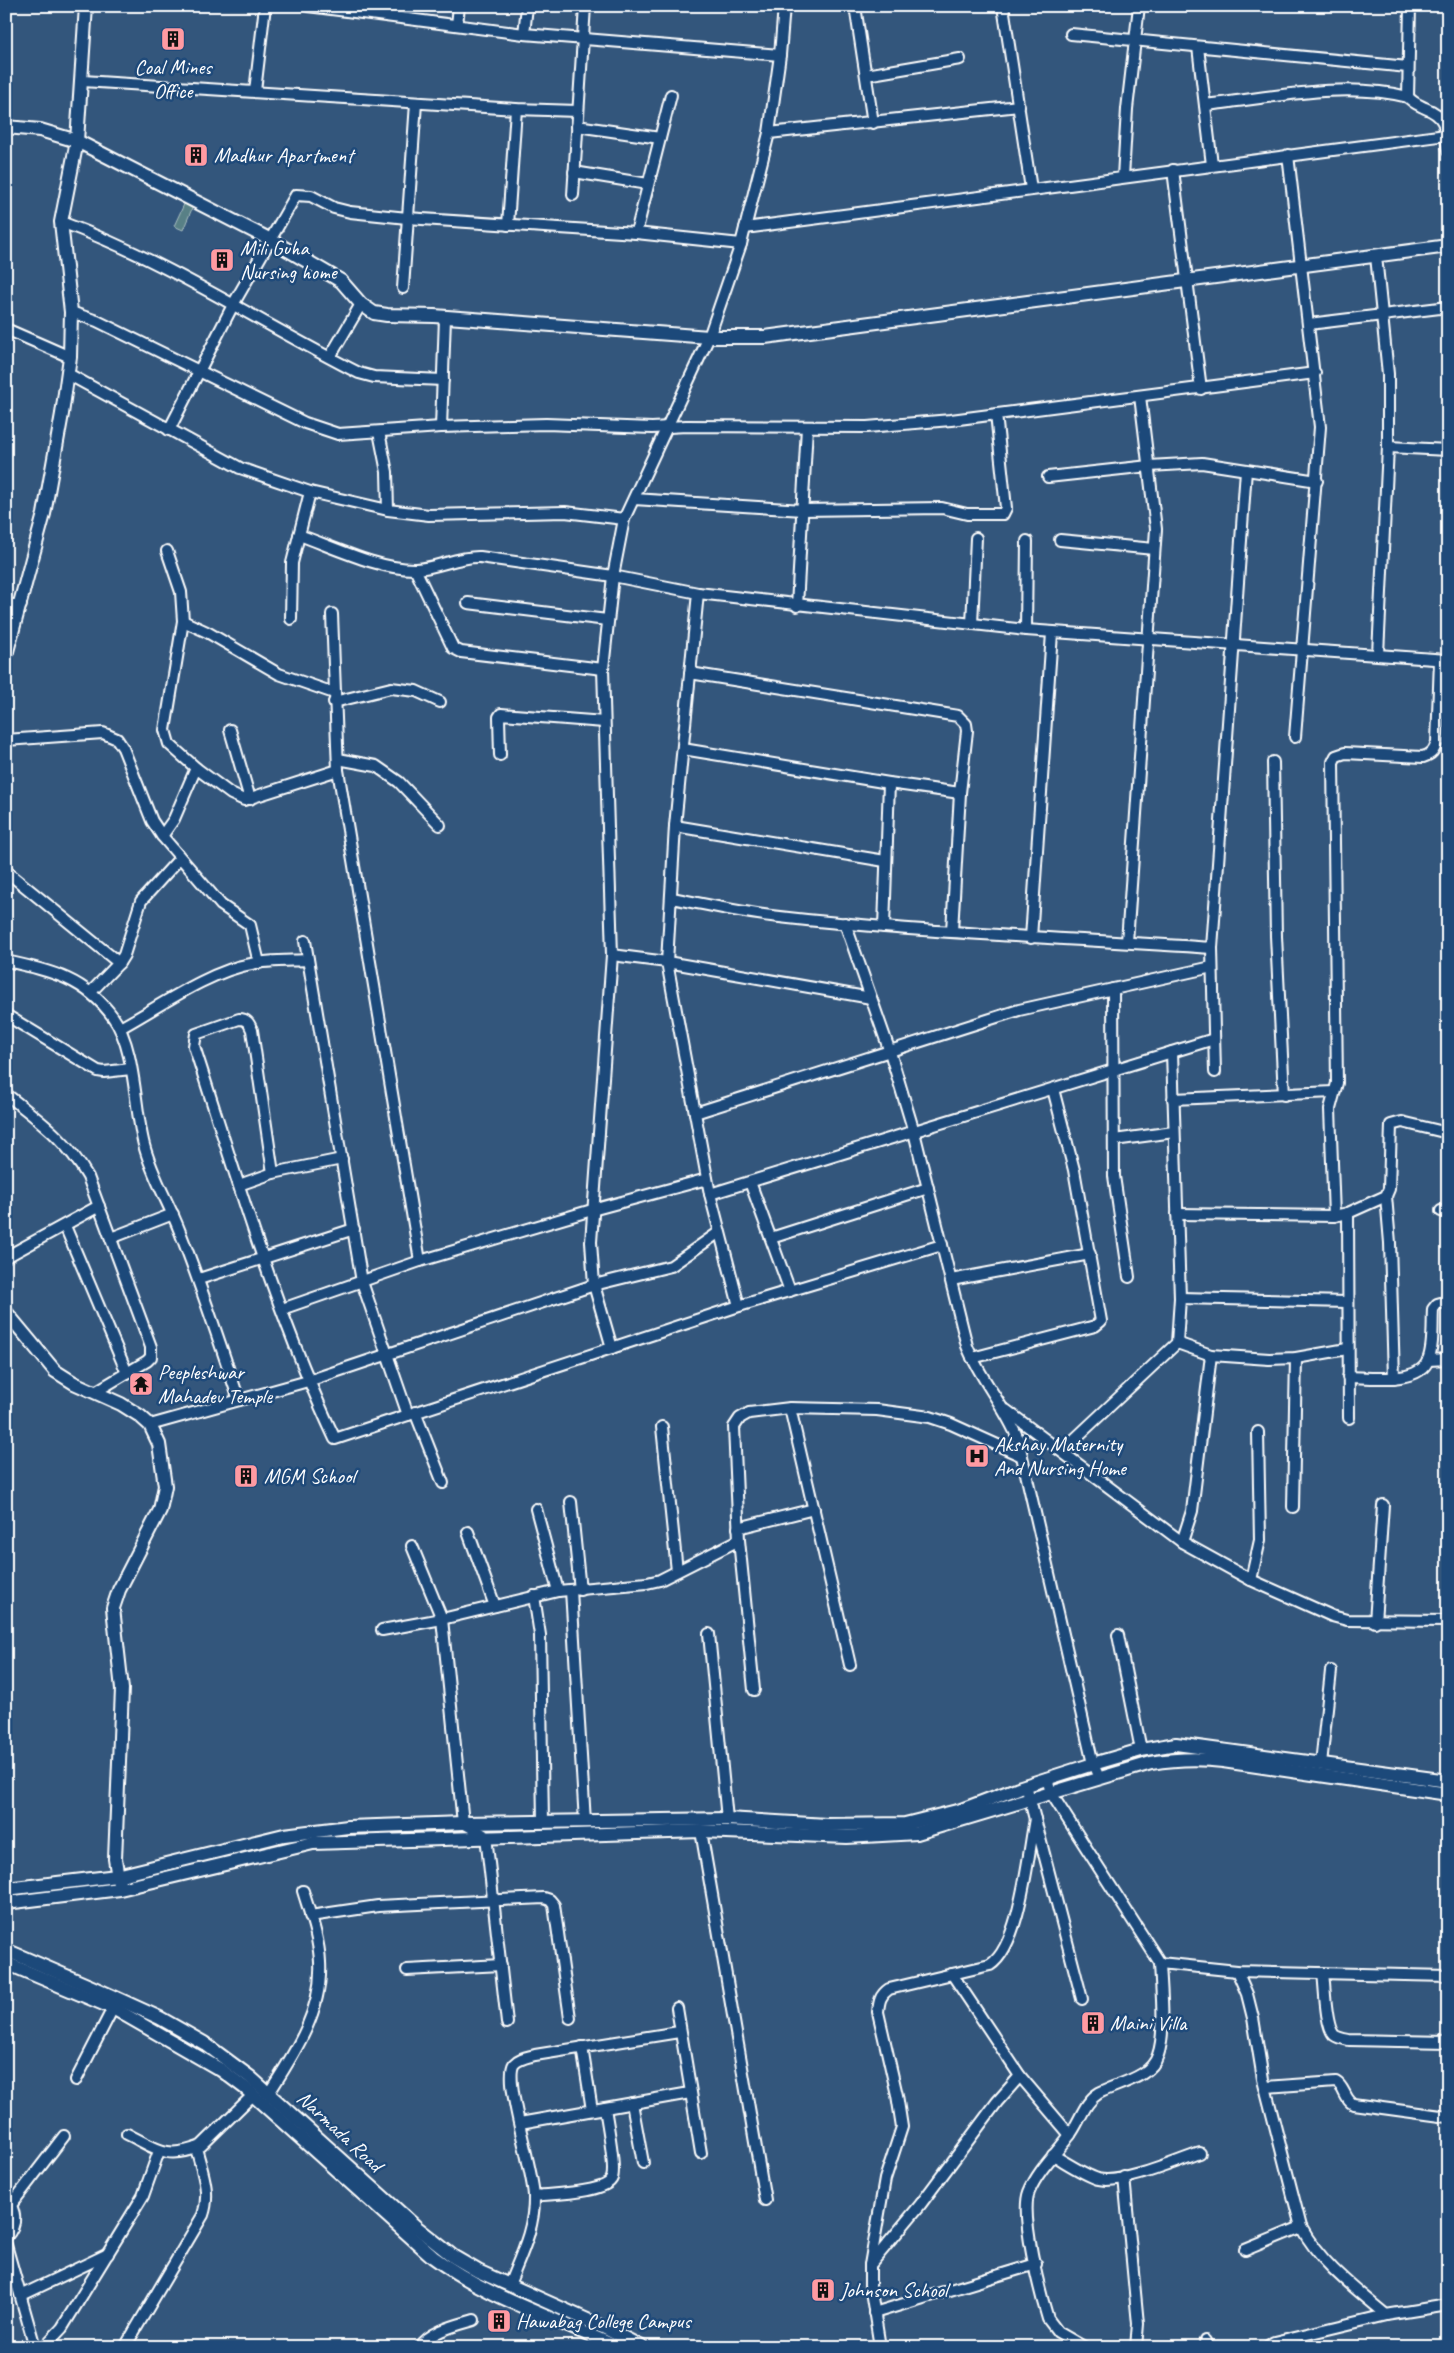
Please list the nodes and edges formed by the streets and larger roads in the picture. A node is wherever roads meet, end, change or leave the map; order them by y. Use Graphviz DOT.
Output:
graph roads {
  1 [pos="86,6"];
  2 [pos="265,6"];
  3 [pos="308,6"];
  4 [pos="459,6"];
  5 [pos="527,6"];
  6 [pos="585,6"];
  7 [pos="784,6"];
  8 [pos="855,6"];
  9 [pos="1003,6"];
  10 [pos="1139,6"];
  11 [pos="1410,6"];
  12 [pos="354,9"];
  13 [pos="457,25"];
  14 [pos="524,34"];
  15 [pos="1071,34"];
  16 [pos="583,39"];
  17 [pos="1134,40"];
  18 [pos="1198,47"];
  19 [pos="780,55"];
  20 [pos="960,60"];
  21 [pos="1408,67"];
  22 [pos="866,75"];
  23 [pos="82,81"];
  24 [pos="255,91"];
  25 [pos="671,95"];
  26 [pos="1408,97"];
  27 [pos="416,103"];
  28 [pos="1205,105"];
  29 [pos="1019,106"];
  30 [pos="516,109"];
  31 [pos="578,111"];
  32 [pos="873,123"];
  33 [pos="577,126"];
  34 [pos="6,127"];
  35 [pos="769,134"];
  36 [pos="1446,135"];
  37 [pos="660,138"];
  38 [pos="77,141"];
  39 [pos="1448,151"];
  40 [pos="1288,155"];
  41 [pos="1212,165"];
  42 [pos="1174,170"];
  43 [pos="574,172"];
  44 [pos="1124,176"];
  45 [pos="648,184"];
  46 [pos="1031,189"];
  47 [pos="573,195"];
  48 [pos="406,218"];
  49 [pos="61,222"];
  50 [pos="508,225"];
  51 [pos="745,228"];
  52 [pos="636,233"];
  53 [pos="269,239"];
  54 [pos="741,244"];
  55 [pos="1448,246"];
  56 [pos="1376,256"];
  57 [pos="1302,266"];
  58 [pos="1188,280"];
  59 [pos="403,288"];
  60 [pos="234,303"];
  61 [pos="362,304"];
  62 [pos="1448,307"];
  63 [pos="71,312"];
  64 [pos="1383,314"];
  65 [pos="445,318"];
  66 [pos="1309,324"];
  67 [pos="6,329"];
  68 [pos="709,337"];
  69 [pos="70,357"];
  70 [pos="330,358"];
  71 [pos="198,371"];
  72 [pos="1315,373"];
  73 [pos="68,374"];
  74 [pos="443,380"];
  75 [pos="1201,389"];
  76 [pos="1140,396"];
  77 [pos="996,414"];
  78 [pos="441,427"];
  79 [pos="667,427"];
  80 [pos="807,427"];
  81 [pos="169,430"];
  82 [pos="379,432"];
  83 [pos="1388,447"];
  84 [pos="1448,450"];
  85 [pos="1149,466"];
  86 [pos="1246,470"];
  87 [pos="1048,477"];
  88 [pos="1317,481"];
  89 [pos="310,492"];
  90 [pos="634,499"];
  91 [pos="388,510"];
  92 [pos="803,510"];
  93 [pos="624,518"];
  94 [pos="299,534"];
  95 [pos="976,538"];
  96 [pos="1060,540"];
  97 [pos="1027,541"];
  98 [pos="1154,549"];
  99 [pos="167,551"];
  100 [pos="415,569"];
  101 [pos="613,576"];
  102 [pos="698,593"];
  103 [pos="468,603"];
  104 [pos="6,605"];
  105 [pos="21,605"];
  106 [pos="797,606"];
  107 [pos="332,614"];
  108 [pos="291,619"];
  109 [pos="607,620"];
  110 [pos="183,621"];
  111 [pos="972,624"];
  112 [pos="1026,630"];
  113 [pos="1052,633"];
  114 [pos="1148,639"];
  115 [pos="1234,646"];
  116 [pos="1301,650"];
  117 [pos="1378,654"];
  118 [pos="6,655"];
  119 [pos="1444,660"];
  120 [pos="603,669"];
  121 [pos="690,673"];
  122 [pos="334,697"];
  123 [pos="440,702"];
  124 [pos="604,722"];
  125 [pos="230,730"];
  126 [pos="1295,738"];
  127 [pos="6,740"];
  128 [pos="683,749"];
  129 [pos="500,755"];
  130 [pos="1273,762"];
  131 [pos="338,764"];
  132 [pos="196,768"];
  133 [pos="889,783"];
  134 [pos="960,792"];
  135 [pos="250,799"];
  136 [pos="440,825"];
  137 [pos="675,826"];
  138 [pos="162,836"];
  139 [pos="180,858"];
  140 [pos="885,861"];
  141 [pos="6,871"];
  142 [pos="671,898"];
  143 [pos="845,923"];
  144 [pos="884,927"];
  145 [pos="952,931"];
  146 [pos="1031,938"];
  147 [pos="305,941"];
  148 [pos="1127,942"];
  149 [pos="1212,948"];
  150 [pos="612,955"];
  151 [pos="308,960"];
  152 [pos="6,961"];
  153 [pos="667,962"];
  154 [pos="119,963"];
  155 [pos="259,963"];
  156 [pos="1212,967"];
  157 [pos="1113,989"];
  158 [pos="91,992"];
  159 [pos="871,998"];
  160 [pos="6,1015"];
  161 [pos="120,1028"];
  162 [pos="1214,1039"];
  163 [pos="890,1052"];
  164 [pos="1172,1052"];
  165 [pos="131,1069"];
  166 [pos="1115,1069"];
  167 [pos="1215,1072"];
  168 [pos="1053,1089"];
  169 [pos="1334,1092"];
  170 [pos="6,1094"];
  171 [pos="1284,1095"];
  172 [pos="1173,1099"];
  173 [pos="694,1113"];
  174 [pos="914,1132"];
  175 [pos="1174,1132"];
  176 [pos="1448,1132"];
  177 [pos="1114,1140"];
  178 [pos="342,1158"];
  179 [pos="272,1174"];
  180 [pos="707,1179"];
  181 [pos="750,1182"];
  182 [pos="239,1184"];
  183 [pos="928,1188"];
  184 [pos="710,1194"];
  185 [pos="1386,1196"];
  186 [pos="99,1206"];
  187 [pos="592,1210"];
  188 [pos="1348,1213"];
  189 [pos="173,1214"];
  190 [pos="1177,1214"];
  191 [pos="1334,1216"];
  192 [pos="65,1226"];
  193 [pos="354,1229"];
  194 [pos="718,1233"];
  195 [pos="111,1238"];
  196 [pos="771,1238"];
  197 [pos="942,1245"];
  198 [pos="1090,1254"];
  199 [pos="6,1257"];
  200 [pos="264,1257"];
  201 [pos="420,1261"];
  202 [pos="1129,1277"];
  203 [pos="198,1280"];
  204 [pos="951,1280"];
  205 [pos="362,1282"];
  206 [pos="594,1285"];
  207 [pos="790,1291"];
  208 [pos="1180,1298"];
  209 [pos="1448,1301"];
  210 [pos="1347,1302"];
  211 [pos="739,1306"];
  212 [pos="282,1309"];
  213 [pos="6,1312"];
  214 [pos="1177,1343"];
  215 [pos="612,1348"];
  216 [pos="1347,1349"];
  217 [pos="1211,1354"];
  218 [pos="386,1355"];
  219 [pos="972,1358"];
  220 [pos="1296,1358"];
  221 [pos="1448,1359"];
  222 [pos="1428,1360"];
  223 [pos="126,1373"];
  224 [pos="1348,1377"];
  225 [pos="1394,1378"];
  226 [pos="308,1381"];
  227 [pos="95,1392"];
  228 [pos="239,1400"];
  229 [pos="790,1408"];
  230 [pos="1004,1408"];
  231 [pos="412,1413"];
  232 [pos="1349,1418"];
  233 [pos="150,1425"];
  234 [pos="662,1427"];
  235 [pos="1258,1432"];
  236 [pos="1063,1450"];
  237 [pos="1022,1456"];
  238 [pos="443,1483"];
  239 [pos="571,1502"];
  240 [pos="1383,1505"];
  241 [pos="1293,1507"];
  242 [pos="536,1509"];
  243 [pos="814,1509"];
  244 [pos="738,1528"];
  245 [pos="468,1532"];
  246 [pos="739,1540"];
  247 [pos="1182,1542"];
  248 [pos="412,1546"];
  249 [pos="677,1571"];
  250 [pos="1251,1580"];
  251 [pos="575,1590"];
  252 [pos="558,1591"];
  253 [pos="534,1596"];
  254 [pos="495,1606"];
  255 [pos="442,1620"];
  256 [pos="1448,1621"];
  257 [pos="1375,1622"];
  258 [pos="382,1630"];
  259 [pos="709,1634"];
  260 [pos="1118,1635"];
  261 [pos="850,1665"];
  262 [pos="1332,1672"];
  263 [pos="754,1690"];
  264 [pos="1141,1750"];
  265 [pos="1093,1764"];
  266 [pos="1321,1764"];
  267 [pos="1047,1778"];
  268 [pos="1099,1778"];
  269 [pos="1448,1781"];
  270 [pos="1026,1785"];
  271 [pos="1051,1793"];
  272 [pos="1448,1794"];
  273 [pos="1030,1800"];
  274 [pos="727,1819"];
  275 [pos="1035,1819"];
  276 [pos="543,1822"];
  277 [pos="585,1822"];
  278 [pos="463,1823"];
  279 [pos="701,1831"];
  280 [pos="486,1836"];
  281 [pos="119,1882"];
  282 [pos="6,1889"];
  283 [pos="303,1891"];
  284 [pos="493,1902"];
  285 [pos="6,1903"];
  286 [pos="310,1916"];
  287 [pos="6,1950"];
  288 [pos="6,1963"];
  289 [pos="1160,1963"];
  290 [pos="501,1965"];
  291 [pos="407,1970"];
  292 [pos="1237,1971"];
  293 [pos="1323,1973"];
  294 [pos="952,1974"];
  295 [pos="1448,1976"];
  296 [pos="1082,1998"];
  297 [pos="113,2008"];
  298 [pos="677,2008"];
  299 [pos="570,2018"];
  300 [pos="507,2023"];
  301 [pos="679,2032"];
  302 [pos="1448,2042"];
  303 [pos="582,2047"];
  304 [pos="1020,2076"];
  305 [pos="76,2080"];
  306 [pos="1266,2087"];
  307 [pos="269,2093"];
  308 [pos="690,2094"];
  309 [pos="253,2095"];
  310 [pos="632,2103"];
  311 [pos="605,2108"];
  312 [pos="592,2110"];
  313 [pos="1448,2116"];
  314 [pos="520,2123"];
  315 [pos="126,2134"];
  316 [pos="1070,2135"];
  317 [pos="64,2136"];
  318 [pos="196,2148"];
  319 [pos="159,2150"];
  320 [pos="700,2152"];
  321 [pos="1200,2153"];
  322 [pos="1053,2155"];
  323 [pos="642,2163"];
  324 [pos="1124,2177"];
  325 [pos="534,2196"];
  326 [pos="9,2200"];
  327 [pos="765,2200"];
  328 [pos="1301,2227"];
  329 [pos="6,2237"];
  330 [pos="6,2245"];
  331 [pos="1245,2250"];
  332 [pos="109,2253"];
  333 [pos="1036,2264"];
  334 [pos="870,2265"];
  335 [pos="509,2285"];
  336 [pos="22,2295"];
  337 [pos="1448,2305"];
  338 [pos="874,2313"];
  339 [pos="1386,2315"];
  340 [pos="474,2320"];
  341 [pos="36,2347"];
  342 [pos="44,2347"];
  343 [pos="125,2347"];
  344 [pos="420,2347"];
  345 [pos="616,2347"];
  346 [pos="642,2347"];
  347 [pos="880,2347"];
  348 [pos="1084,2347"];
  349 [pos="1136,2347"];
  350 [pos="1267,2347"];
  1 -- 23 [label="street"];
  2 -- 24 [label="street"];
  3 -- 12 [label="street"];
  4 -- 13 [label="street"];
  5 -- 14 [label="street"];
  6 -- 16 [label="street"];
  7 -- 19 [label="street"];
  8 -- 22 [label="street"];
  9 -- 29 [label="street"];
  10 -- 17 [label="street"];
  11 -- 21 [label="street"];
  12 -- 13 [label="street"];
  13 -- 14 [label="street"];
  14 -- 16 [label="street"];
  15 -- 17 [label="street"];
  16 -- 19 [label="street"];
  16 -- 31 [label="street"];
  17 -- 18 [label="street"];
  17 -- 44 [label="street"];
  18 -- 21 [label="street"];
  18 -- 28 [label="street"];
  19 -- 35 [label="street"];
  20 -- 22 [label="street"];
  21 -- 26 [label="street"];
  22 -- 32 [label="street"];
  23 -- 24 [label="street"];
  23 -- 38 [label="street"];
  24 -- 27 [label="street"];
  25 -- 37 [label="street"];
  26 -- 28 [label="street"];
  26 -- 36 [label="street"];
  27 -- 30 [label="street"];
  27 -- 48 [label="street"];
  28 -- 41 [label="street"];
  29 -- 32 [label="street"];
  29 -- 46 [label="street"];
  30 -- 31 [label="street"];
  30 -- 50 [label="street"];
  31 -- 33 [label="street"];
  32 -- 35 [label="street"];
  33 -- 37 [label="street"];
  33 -- 43 [label="street"];
  34 -- 38 [label="street"];
  35 -- 51 [label="street"];
  36 -- 39 [label="street"];
  36 -- 40 [label="street"];
  37 -- 45 [label="street"];
  38 -- 49 [label="street"];
  38 -- 53 [label="street"];
  40 -- 41 [label="street"];
  40 -- 57 [label="street"];
  41 -- 42 [label="street"];
  42 -- 44 [label="street"];
  42 -- 58 [label="street"];
  43 -- 45 [label="street"];
  43 -- 47 [label="street"];
  44 -- 46 [label="street"];
  45 -- 52 [label="street"];
  46 -- 51 [label="street"];
  48 -- 50 [label="street"];
  48 -- 53 [label="street"];
  48 -- 59 [label="street"];
  49 -- 60 [label="street"];
  49 -- 63 [label="street"];
  50 -- 52 [label="street"];
  51 -- 54 [label="street"];
  52 -- 54 [label="street"];
  53 -- 60 [label="street"];
  53 -- 61 [label="street"];
  54 -- 68 [label="street"];
  55 -- 56 [label="street"];
  56 -- 57 [label="street"];
  56 -- 64 [label="street"];
  57 -- 58 [label="street"];
  57 -- 66 [label="street"];
  58 -- 68 [label="street"];
  58 -- 75 [label="street"];
  60 -- 70 [label="street"];
  60 -- 71 [label="street"];
  61 -- 65 [label="street"];
  61 -- 70 [label="street"];
  62 -- 64 [label="street"];
  63 -- 69 [label="street"];
  63 -- 71 [label="street"];
  64 -- 66 [label="street"];
  64 -- 83 [label="street"];
  65 -- 68 [label="street"];
  65 -- 74 [label="street"];
  66 -- 72 [label="street"];
  67 -- 69 [label="street"];
  68 -- 79 [label="street"];
  69 -- 73 [label="street"];
  70 -- 74 [label="street"];
  71 -- 81 [label="street"];
  71 -- 82 [label="street"];
  72 -- 75 [label="street"];
  72 -- 88 [label="street"];
  73 -- 81 [label="street"];
  73 -- 105 [label="street"];
  74 -- 78 [label="street"];
  75 -- 76 [label="street"];
  76 -- 77 [label="street"];
  76 -- 85 [label="street"];
  77 -- 80 [label="street"];
  77 -- 92 [label="street"];
  78 -- 79 [label="street"];
  78 -- 82 [label="street"];
  79 -- 80 [label="street"];
  79 -- 90 [label="street"];
  80 -- 92 [label="street"];
  81 -- 89 [label="street"];
  82 -- 91 [label="street"];
  83 -- 84 [label="street"];
  83 -- 117 [label="street"];
  85 -- 86 [label="street"];
  85 -- 87 [label="street"];
  85 -- 98 [label="street"];
  86 -- 88 [label="street"];
  86 -- 115 [label="street"];
  88 -- 116 [label="street"];
  89 -- 91 [label="street"];
  89 -- 94 [label="street"];
  90 -- 92 [label="street"];
  90 -- 93 [label="street"];
  91 -- 93 [label="street"];
  92 -- 106 [label="street"];
  93 -- 101 [label="street"];
  94 -- 100 [label="street"];
  94 -- 108 [label="street"];
  95 -- 111 [label="street"];
  96 -- 98 [label="street"];
  97 -- 112 [label="street"];
  98 -- 114 [label="street"];
  99 -- 110 [label="street"];
  100 -- 101 [label="street"];
  100 -- 120 [label="street"];
  101 -- 102 [label="street"];
  101 -- 109 [label="street"];
  102 -- 106 [label="street"];
  102 -- 121 [label="street"];
  103 -- 109 [label="street"];
  104 -- 105 [label="street"];
  105 -- 118 [label="street"];
  106 -- 111 [label="street"];
  107 -- 122 [label="street"];
  109 -- 120 [label="street"];
  110 -- 122 [label="street"];
  110 -- 132 [label="street"];
  111 -- 112 [label="street"];
  112 -- 113 [label="street"];
  113 -- 114 [label="street"];
  113 -- 146 [label="street"];
  114 -- 115 [label="street"];
  114 -- 148 [label="street"];
  115 -- 116 [label="street"];
  115 -- 149 [label="street"];
  116 -- 117 [label="street"];
  116 -- 126 [label="street"];
  117 -- 119 [label="street"];
  119 -- 169 [label="street"];
  120 -- 124 [label="street"];
  121 -- 128 [label="street"];
  121 -- 134 [label="street"];
  122 -- 123 [label="street"];
  122 -- 131 [label="street"];
  124 -- 129 [label="street"];
  124 -- 150 [label="street"];
  125 -- 135 [label="street"];
  127 -- 138 [label="street"];
  128 -- 133 [label="street"];
  128 -- 137 [label="street"];
  130 -- 171 [label="street"];
  131 -- 135 [label="street"];
  131 -- 136 [label="street"];
  131 -- 201 [label="street"];
  132 -- 135 [label="street"];
  132 -- 138 [label="street"];
  133 -- 134 [label="street"];
  133 -- 140 [label="street"];
  134 -- 145 [label="street"];
  137 -- 140 [label="street"];
  137 -- 142 [label="street"];
  138 -- 139 [label="street"];
  139 -- 154 [label="street"];
  139 -- 155 [label="street"];
  140 -- 144 [label="street"];
  141 -- 154 [label="street"];
  142 -- 143 [label="street"];
  142 -- 153 [label="street"];
  143 -- 144 [label="street"];
  143 -- 159 [label="street"];
  144 -- 145 [label="street"];
  145 -- 146 [label="street"];
  146 -- 148 [label="street"];
  147 -- 151 [label="street"];
  148 -- 149 [label="street"];
  149 -- 156 [label="street"];
  150 -- 153 [label="street"];
  150 -- 187 [label="street"];
  151 -- 155 [label="street"];
  151 -- 178 [label="street"];
  152 -- 158 [label="street"];
  153 -- 159 [label="street"];
  153 -- 173 [label="street"];
  154 -- 158 [label="street"];
  155 -- 161 [label="street"];
  156 -- 157 [label="street"];
  156 -- 162 [label="street"];
  157 -- 163 [label="street"];
  157 -- 166 [label="street"];
  158 -- 161 [label="street"];
  159 -- 163 [label="street"];
  160 -- 165 [label="street"];
  161 -- 165 [label="street"];
  162 -- 164 [label="street"];
  162 -- 167 [label="street"];
  163 -- 173 [label="street"];
  163 -- 174 [label="street"];
  164 -- 166 [label="street"];
  164 -- 172 [label="street"];
  165 -- 189 [label="street"];
  166 -- 168 [label="street"];
  166 -- 177 [label="street"];
  168 -- 174 [label="street"];
  168 -- 198 [label="street"];
  169 -- 171 [label="street"];
  169 -- 191 [label="street"];
  170 -- 186 [label="street"];
  171 -- 172 [label="street"];
  172 -- 175 [label="street"];
  173 -- 180 [label="street"];
  174 -- 181 [label="street"];
  174 -- 183 [label="street"];
  175 -- 177 [label="street"];
  175 -- 190 [label="street"];
  176 -- 185 [label="street"];
  177 -- 202 [label="street"];
  178 -- 179 [label="street"];
  178 -- 193 [label="street"];
  179 -- 182 [label="street"];
  179 -- 182 [label="street"];
  180 -- 184 [label="street"];
  180 -- 187 [label="street"];
  181 -- 184 [label="street"];
  181 -- 196 [label="street"];
  182 -- 200 [label="street"];
  183 -- 196 [label="street"];
  183 -- 197 [label="street"];
  184 -- 194 [label="street"];
  185 -- 188 [label="street"];
  185 -- 225 [label="street"];
  186 -- 192 [label="street"];
  186 -- 195 [label="street"];
  187 -- 201 [label="street"];
  187 -- 206 [label="street"];
  188 -- 191 [label="street"];
  188 -- 210 [label="street"];
  189 -- 195 [label="street"];
  189 -- 203 [label="street"];
  190 -- 191 [label="street"];
  190 -- 208 [label="street"];
  192 -- 199 [label="street"];
  192 -- 223 [label="street"];
  193 -- 200 [label="street"];
  193 -- 205 [label="street"];
  194 -- 206 [label="street"];
  194 -- 211 [label="street"];
  195 -- 223 [label="street"];
  196 -- 207 [label="street"];
  197 -- 204 [label="street"];
  197 -- 207 [label="street"];
  198 -- 204 [label="street"];
  198 -- 219 [label="street"];
  200 -- 203 [label="street"];
  200 -- 212 [label="street"];
  201 -- 205 [label="street"];
  203 -- 228 [label="street"];
  204 -- 219 [label="street"];
  205 -- 212 [label="street"];
  205 -- 218 [label="street"];
  206 -- 215 [label="street"];
  206 -- 218 [label="street"];
  207 -- 211 [label="street"];
  208 -- 210 [label="street"];
  208 -- 214 [label="street"];
  209 -- 222 [label="street"];
  210 -- 216 [label="street"];
  211 -- 215 [label="street"];
  212 -- 226 [label="street"];
  213 -- 227 [label="street"];
  214 -- 217 [label="street"];
  214 -- 236 [label="street"];
  215 -- 231 [label="street"];
  216 -- 220 [label="street"];
  216 -- 224 [label="street"];
  217 -- 220 [label="street"];
  217 -- 247 [label="street"];
  218 -- 226 [label="street"];
  218 -- 231 [label="street"];
  219 -- 230 [label="street"];
  220 -- 241 [label="street"];
  221 -- 222 [label="street"];
  222 -- 225 [label="street"];
  223 -- 227 [label="street"];
  224 -- 225 [label="street"];
  224 -- 232 [label="street"];
  226 -- 228 [label="street"];
  226 -- 231 [label="street"];
  227 -- 233 [label="street"];
  228 -- 233 [label="street"];
  229 -- 237 [label="street"];
  229 -- 243 [label="street"];
  229 -- 244 [label="street"];
  230 -- 236 [label="street"];
  230 -- 237 [label="street"];
  231 -- 238 [label="street"];
  233 -- 281 [label="street"];
  234 -- 249 [label="street"];
  235 -- 250 [label="street"];
  236 -- 247 [label="street"];
  237 -- 265 [label="street"];
  239 -- 251 [label="street"];
  240 -- 257 [label="street"];
  242 -- 252 [label="street"];
  243 -- 244 [label="street"];
  243 -- 261 [label="street"];
  244 -- 246 [label="street"];
  245 -- 254 [label="street"];
  246 -- 249 [label="street"];
  246 -- 263 [label="street"];
  247 -- 250 [label="street"];
  248 -- 255 [label="street"];
  249 -- 251 [label="street"];
  250 -- 257 [label="street"];
  251 -- 252 [label="street"];
  251 -- 277 [label="street"];
  252 -- 253 [label="street"];
  253 -- 254 [label="street"];
  253 -- 276 [label="street"];
  254 -- 255 [label="street"];
  255 -- 258 [label="street"];
  255 -- 278 [label="street"];
  256 -- 257 [label="street"];
  259 -- 274 [label="street"];
  260 -- 264 [label="street"];
  262 -- 266 [label="street"];
  264 -- 265 [label="street"];
  264 -- 266 [label="street"];
  265 -- 267 [label="street"];
  265 -- 268 [label="street"];
  266 -- 269 [label="street"];
  267 -- 270 [label="street"];
  267 -- 271 [label="street"];
  268 -- 271 [label="street"];
  268 -- 272 [label="street"];
  270 -- 273 [label="street"];
  270 -- 274 [label="street"];
  271 -- 273 [label="street"];
  271 -- 289 [label="street"];
  273 -- 275 [label="street"];
  273 -- 279 [label="street"];
  274 -- 277 [label="street"];
  275 -- 294 [label="street"];
  275 -- 296 [label="street"];
  276 -- 277 [label="street"];
  276 -- 278 [label="street"];
  278 -- 280 [label="street"];
  278 -- 281 [label="street"];
  279 -- 280 [label="street"];
  279 -- 327 [label="street"];
  280 -- 281 [label="street"];
  280 -- 284 [label="street"];
  281 -- 282 [label="street"];
  281 -- 285 [label="street"];
  283 -- 286 [label="street"];
  284 -- 286 [label="street"];
  284 -- 290 [label="street"];
  284 -- 299 [label="street"];
  286 -- 307 [label="street"];
  287 -- 307 [label="street, Narmada Road"];
  288 -- 297 [label="street"];
  289 -- 292 [label="street"];
  289 -- 316 [label="street"];
  290 -- 291 [label="street"];
  290 -- 300 [label="street"];
  292 -- 293 [label="street"];
  292 -- 306 [label="street"];
  293 -- 295 [label="street"];
  293 -- 302 [label="street"];
  294 -- 304 [label="street"];
  294 -- 334 [label="street"];
  297 -- 305 [label="street"];
  297 -- 309 [label="street"];
  298 -- 301 [label="street"];
  301 -- 303 [label="street"];
  301 -- 308 [label="street"];
  303 -- 312 [label="street"];
  303 -- 314 [label="street"];
  304 -- 316 [label="street"];
  304 -- 334 [label="street"];
  306 -- 313 [label="street"];
  306 -- 328 [label="street"];
  307 -- 335 [label="street, Narmada Road"];
  308 -- 310 [label="street"];
  308 -- 320 [label="street"];
  309 -- 318 [label="street"];
  309 -- 345 [label="street"];
  310 -- 311 [label="street"];
  310 -- 323 [label="street"];
  311 -- 312 [label="street"];
  311 -- 325 [label="street"];
  312 -- 314 [label="street"];
  314 -- 325 [label="street"];
  315 -- 319 [label="street"];
  316 -- 322 [label="street"];
  317 -- 326 [label="street"];
  318 -- 319 [label="street"];
  318 -- 343 [label="street"];
  319 -- 332 [label="street"];
  321 -- 324 [label="street"];
  322 -- 324 [label="street"];
  322 -- 333 [label="street"];
  324 -- 349 [label="street"];
  325 -- 335 [label="street"];
  326 -- 329 [label="street"];
  328 -- 331 [label="street"];
  328 -- 339 [label="street"];
  330 -- 336 [label="street"];
  332 -- 336 [label="street"];
  332 -- 342 [label="street"];
  333 -- 338 [label="street"];
  333 -- 348 [label="street"];
  334 -- 338 [label="street"];
  335 -- 346 [label="street, Narmada Road"];
  336 -- 341 [label="street"];
  337 -- 339 [label="street"];
  338 -- 347 [label="street"];
  339 -- 350 [label="street"];
  340 -- 344 [label="street"];
}
